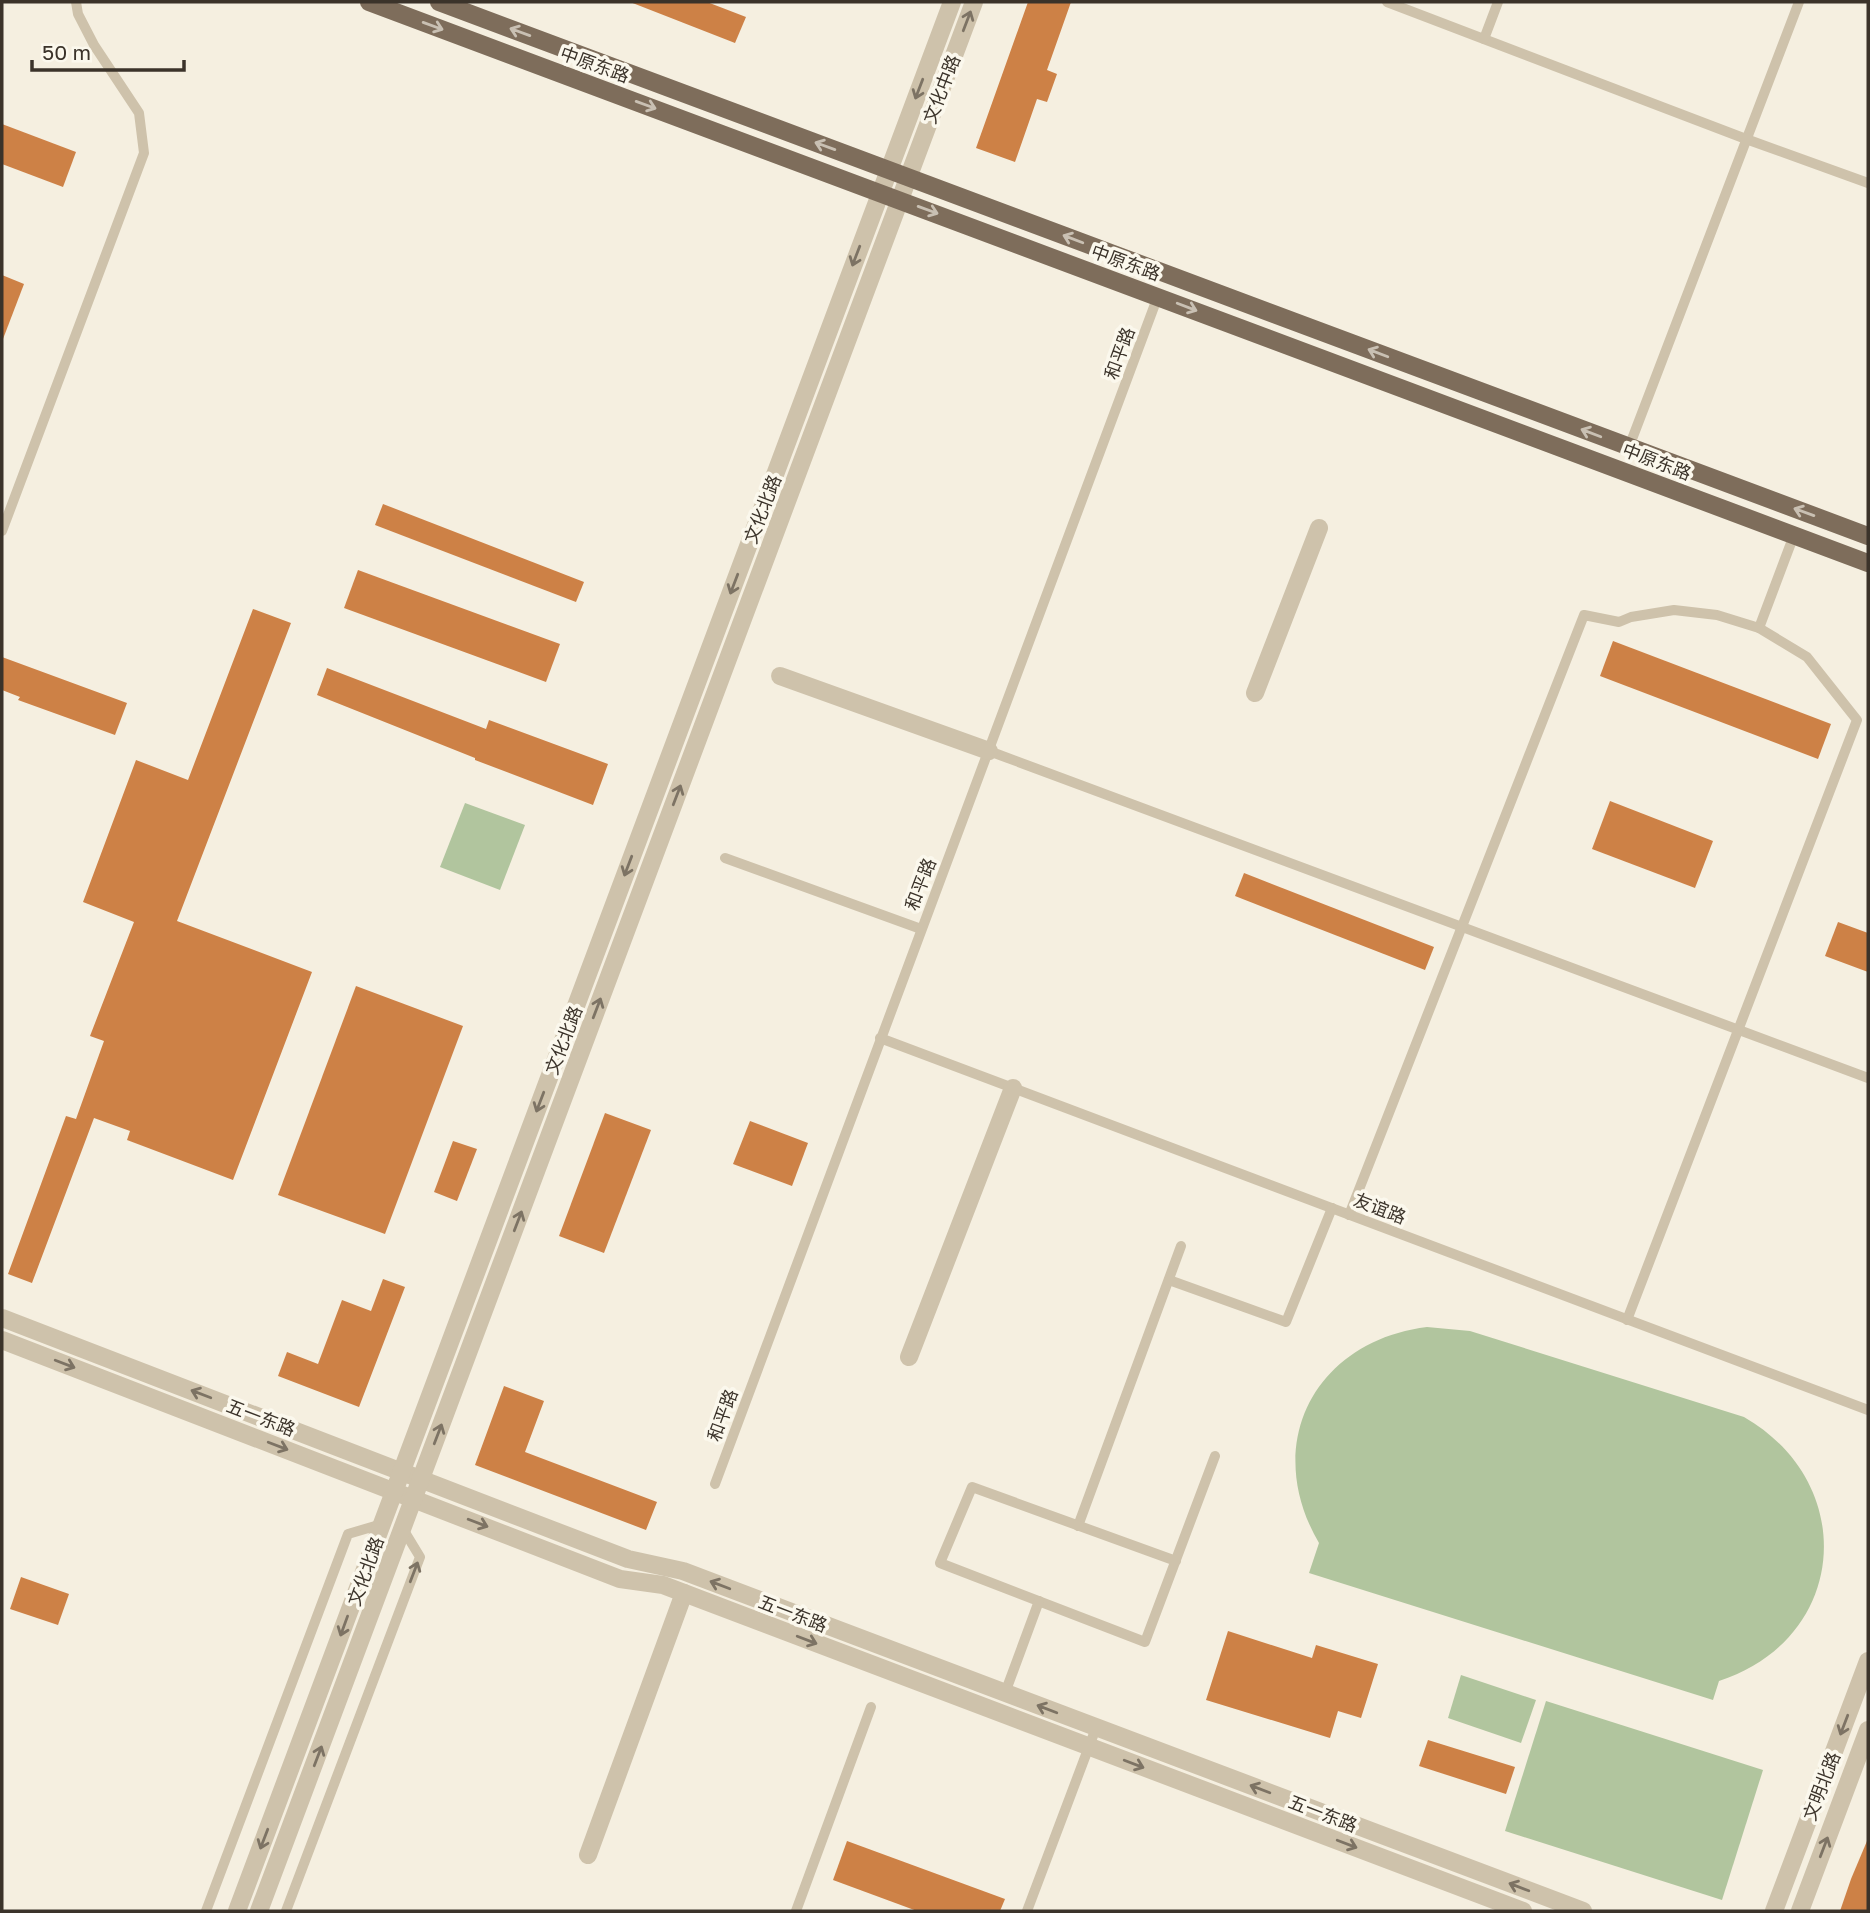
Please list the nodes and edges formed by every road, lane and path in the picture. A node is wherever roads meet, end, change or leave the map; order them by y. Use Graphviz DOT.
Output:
graph roads {
  1 [pos="76,2"];
  2 [pos="369,2"];
  3 [pos="439,2"];
  4 [pos="952,2"];
  5 [pos="974,2"];
  6 [pos="1387,2"];
  7 [pos="1498,2"];
  8 [pos="1799,2"];
  9 [pos="1483,39"];
  10 [pos="1746,139"];
  11 [pos="889,169"];
  12 [pos="908,177"];
  13 [pos="1868,183"];
  14 [pos="880,192"];
  15 [pos="900,200"];
  16 [pos="1158,296"];
  17 [pos="1629,447"];
  18 [pos="1319,528"];
  19 [pos="2,531"];
  20 [pos="1794,535"];
  21 [pos="1868,536"];
  22 [pos="1868,563"];
  23 [pos="1759,628"];
  24 [pos="780,676"];
  25 [pos="1255,693"];
  26 [pos="989,751"];
  27 [pos="725,858"];
  28 [pos="1463,927"];
  29 [pos="922,929"];
  30 [pos="1738,1029"];
  31 [pos="880,1038"];
  32 [pos="1868,1078"];
  33 [pos="1013,1088"];
  34 [pos="1332,1208"];
  35 [pos="1349,1215"];
  36 [pos="1181,1246"];
  37 [pos="1169,1280"];
  38 [pos="2,1318"];
  39 [pos="1627,1320"];
  40 [pos="2,1340"];
  41 [pos="909,1357"];
  42 [pos="1868,1410"];
  43 [pos="1215,1456"];
  44 [pos="402,1471"];
  45 [pos="421,1478"];
  46 [pos="715,1484"];
  47 [pos="395,1491"];
  48 [pos="414,1498"];
  49 [pos="382,1524"];
  50 [pos="1078,1526"];
  51 [pos="403,1529"];
  52 [pos="1176,1561"];
  53 [pos="684,1593"];
  54 [pos="1039,1601"];
  55 [pos="1868,1661"];
  56 [pos="1005,1693"];
  57 [pos="871,1707"];
  58 [pos="1096,1728"];
  59 [pos="1868,1730"];
  60 [pos="1089,1747"];
  61 [pos="588,1855"];
  62 [pos="206,1911"];
  63 [pos="237,1911"];
  64 [pos="259,1911"];
  65 [pos="286,1911"];
  66 [pos="796,1911"];
  67 [pos="1027,1911"];
  68 [pos="1523,1911"];
  69 [pos="1583,1911"];
  70 [pos="1774,1911"];
  71 [pos="1800,1911"];
  1 -- 19 [label="lane"];
  2 -- 14 [label="main road, 中原东路, one-way"];
  11 -- 3 [label="main road, 中原东路, one-way"];
  4 -- 11 [label="street, 文化中路, one-way"];
  12 -- 5 [label="street, 文化中路, one-way"];
  6 -- 9 [label="lane"];
  7 -- 9 [label="lane"];
  8 -- 10 [label="lane"];
  9 -- 10 [label="lane"];
  10 -- 13 [label="lane"];
  10 -- 17 [label="lane"];
  11 -- 12 [label="main road, 中原东路"];
  11 -- 14 [label="street, 文化北路"];
  12 -- 15 [label="street, 文化北路"];
  17 -- 12 [label="main road, 中原东路, one-way"];
  14 -- 15 [label="main road, 中原东路"];
  14 -- 44 [label="street, 文化北路, one-way"];
  15 -- 16 [label="main road, 中原东路, one-way"];
  45 -- 15 [label="street, 文化北路, one-way"];
  16 -- 20 [label="main road, 中原东路, one-way"];
  16 -- 26 [label="lane, 和平路"];
  21 -- 17 [label="main road, 中原东路, one-way"];
  18 -- 25 [label="street"];
  20 -- 22 [label="main road, 中原东路"];
  20 -- 23 [label="lane"];
  23 -- 28 [label="lane"];
  23 -- 30 [label="lane"];
  24 -- 26 [label="street"];
  26 -- 28 [label="lane"];
  26 -- 29 [label="lane, 和平路"];
  27 -- 29 [label="lane"];
  28 -- 30 [label="lane"];
  28 -- 35 [label="lane"];
  29 -- 31 [label="lane, 和平路"];
  30 -- 32 [label="lane"];
  30 -- 39 [label="lane"];
  31 -- 33 [label="lane, 友谊路"];
  31 -- 46 [label="lane, 和平路"];
  33 -- 34 [label="lane, 友谊路"];
  33 -- 41 [label="street"];
  34 -- 35 [label="lane, 友谊路"];
  34 -- 37 [label="lane"];
  35 -- 39 [label="lane, 友谊路"];
  36 -- 37 [label="lane"];
  37 -- 50 [label="lane"];
  44 -- 38 [label="street, 五一东路, one-way"];
  39 -- 42 [label="lane, 友谊路"];
  40 -- 47 [label="street, 五一东路, one-way"];
  43 -- 52 [label="lane"];
  44 -- 45 [label="street, 五一东路"];
  44 -- 47 [label="street, 文化北路"];
  45 -- 48 [label="street, 文化北路"];
  56 -- 45 [label="street, 五一东路, one-way"];
  47 -- 48 [label="street, 五一东路"];
  47 -- 49 [label="street, 文化北路"];
  48 -- 51 [label="street, 文化北路"];
  48 -- 53 [label="street, 五一东路, one-way"];
  49 -- 62 [label="lane"];
  49 -- 63 [label="street, 文化北路, one-way"];
  50 -- 52 [label="lane"];
  50 -- 54 [label="lane"];
  64 -- 51 [label="street, 文化北路, one-way"];
  65 -- 51 [label="lane, one-way"];
  52 -- 54 [label="lane"];
  53 -- 60 [label="street, 五一东路, one-way"];
  53 -- 61 [label="street"];
  54 -- 56 [label="lane"];
  55 -- 70 [label="street, 文明北路, one-way"];
  58 -- 56 [label="street, 五一东路, one-way"];
  57 -- 66 [label="lane"];
  58 -- 60 [label="lane"];
  69 -- 58 [label="street, 五一东路, one-way"];
  71 -- 59 [label="street, 文明北路, one-way"];
  60 -- 67 [label="lane"];
  60 -- 68 [label="street, 五一东路, one-way"];
}
